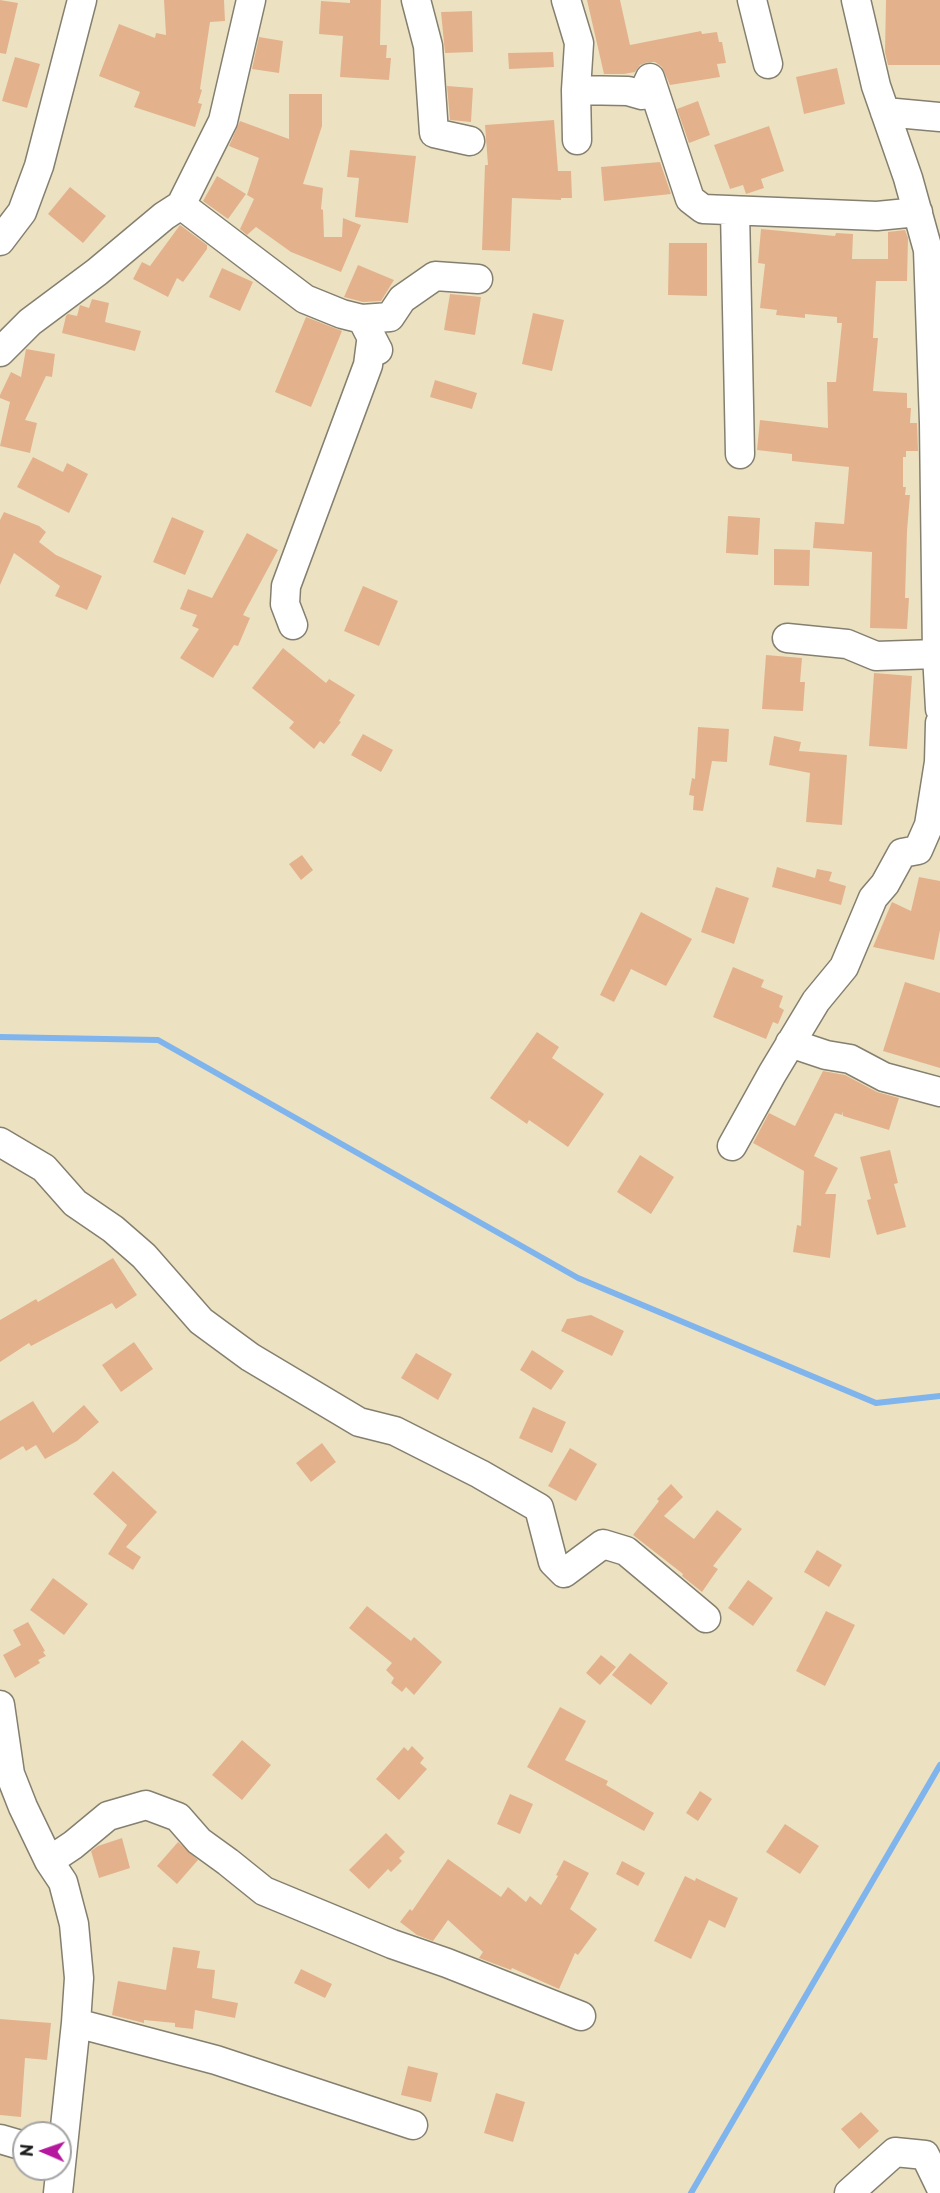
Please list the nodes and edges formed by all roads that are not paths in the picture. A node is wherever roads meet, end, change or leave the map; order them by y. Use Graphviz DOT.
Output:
graph roads {
  1 [pos="82,0"];
  2 [pos="251,0"];
  3 [pos="416,0"];
  4 [pos="566,0"];
  5 [pos="752,0"];
  6 [pos="856,0"];
  7 [pos="768,64"];
  8 [pos="576,90"];
  9 [pos="885,112"];
  10 [pos="940,117"];
  11 [pos="577,140"];
  12 [pos="470,141"];
  13 [pos="181,205"];
  14 [pos="735,211"];
  15 [pos="918,212"];
  16 [pos="0,241"];
  17 [pos="478,279"];
  18 [pos="935,306"];
  19 [pos="362,318"];
  20 [pos="3,344"];
  21 [pos="937,423"];
  22 [pos="740,454"];
  23 [pos="938,574"];
  24 [pos="293,625"];
  25 [pos="787,638"];
  26 [pos="937,654"];
  27 [pos="940,709"];
  28 [pos="940,723"];
  29 [pos="790,1043"];
  30 [pos="940,1092"];
  31 [pos="0,1142"];
  32 [pos="732,1146"];
  33 [pos="706,1618"];
  34 [pos="0,1705"];
  35 [pos="11,1807"];
  36 [pos="49,1861"];
  37 [pos="581,2016"];
  38 [pos="76,2023"];
  39 [pos="65,2121"];
  40 [pos="413,2125"];
  41 [pos="940,2186"];
  42 [pos="849,2193"];
  1 -- 16 [label="street"];
  2 -- 13 [label="street"];
  3 -- 12 [label="street"];
  4 -- 8 [label="street"];
  5 -- 7 [label="street"];
  6 -- 9 [label="street"];
  8 -- 11 [label="street"];
  8 -- 14 [label="street"];
  9 -- 10 [label="street"];
  9 -- 15 [label="street"];
  13 -- 19 [label="street"];
  13 -- 20 [label="street"];
  14 -- 15 [label="street"];
  14 -- 22 [label="street"];
  15 -- 18 [label="street"];
  17 -- 19 [label="street"];
  18 -- 21 [label="street"];
  19 -- 24 [label="street"];
  21 -- 23 [label="street"];
  23 -- 26 [label="street"];
  25 -- 26 [label="street"];
  26 -- 27 [label="street"];
  28 -- 29 [label="street"];
  29 -- 30 [label="street"];
  29 -- 32 [label="street"];
  31 -- 33 [label="street"];
  34 -- 35 [label="street"];
  35 -- 36 [label="street"];
  36 -- 37 [label="street"];
  36 -- 38 [label="street"];
  38 -- 39 [label="street"];
  38 -- 40 [label="street"];
  41 -- 42 [label="street"];
}
